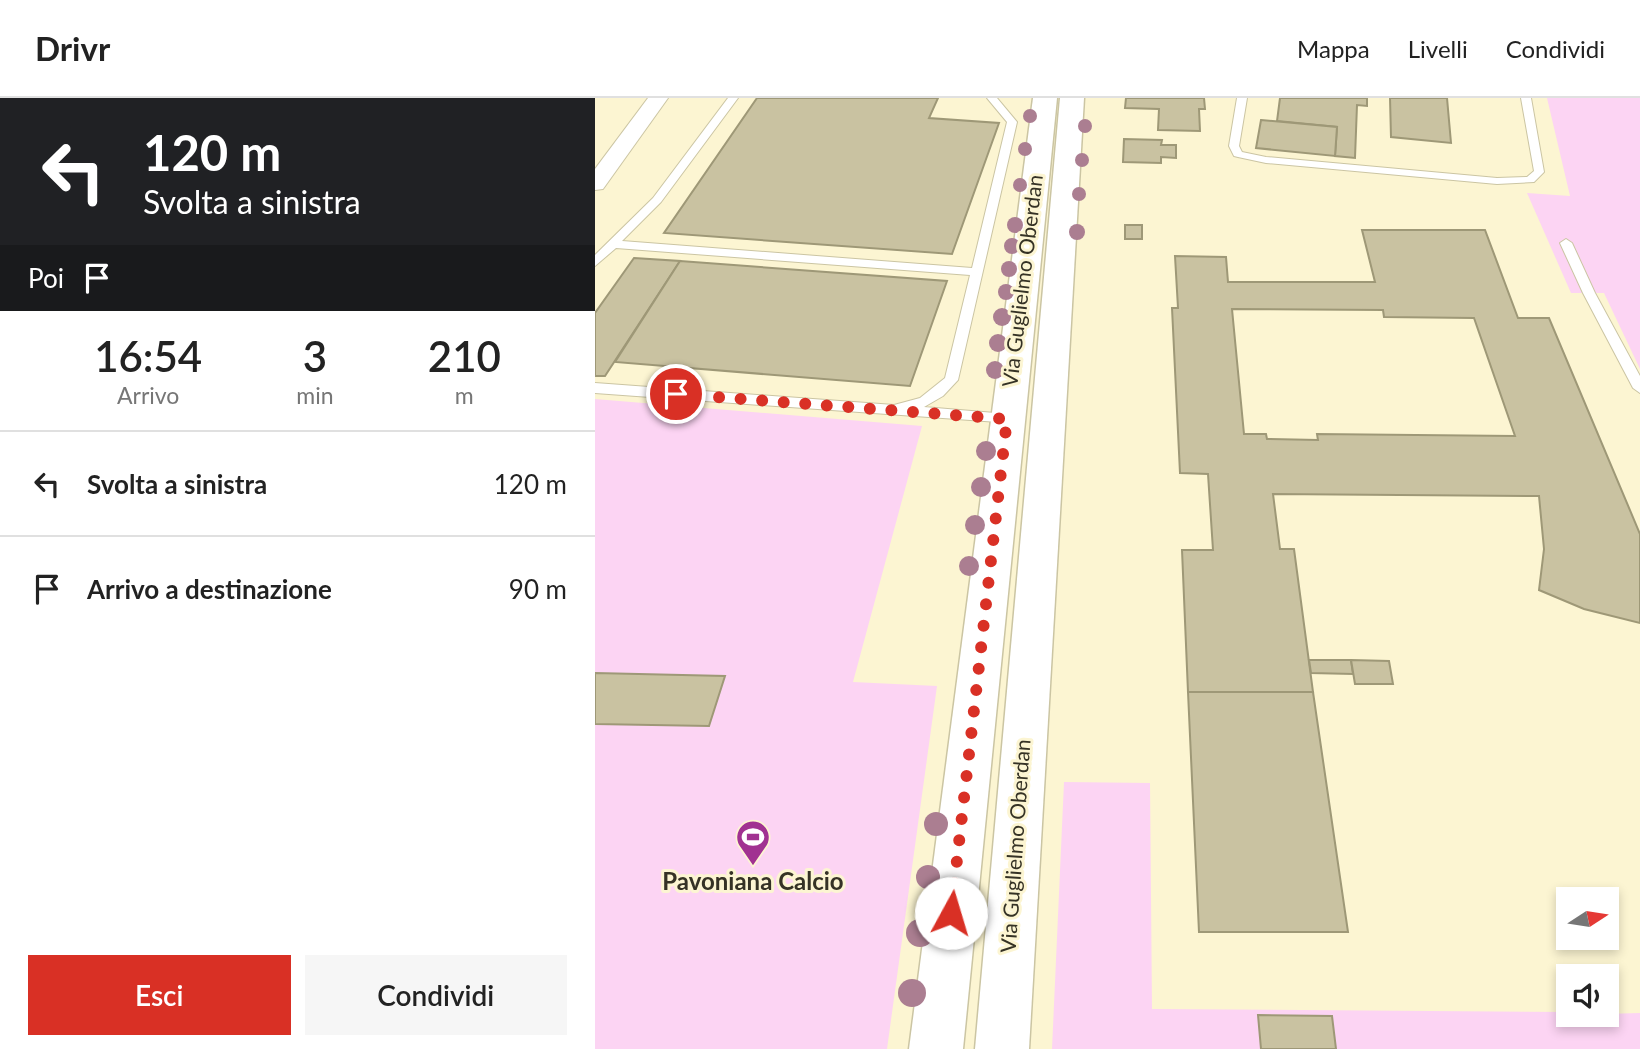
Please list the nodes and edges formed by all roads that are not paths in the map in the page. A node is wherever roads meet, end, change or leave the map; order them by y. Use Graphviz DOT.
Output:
graph roads {
  1 [pos="657,98"];
  2 [pos="733,98"];
  3 [pos="992,98"];
  4 [pos="1045,98"];
  5 [pos="1072,98"];
  6 [pos="1242,98"];
  7 [pos="1526,98"];
  8 [pos="595,184"];
  9 [pos="1566,243"];
  10 [pos="613,244"];
  11 [pos="596,263"];
  12 [pos="977,272"];
  13 [pos="595,388"];
  14 [pos="1640,388"];
  15 [pos="894,410"];
  16 [pos="1007,419"];
  17 [pos="936,1049"];
  18 [pos="1002,1049"];
  1 -- 8 [label="street"];
  2 -- 10 [label="lane"];
  3 -- 12 [label="lane"];
  4 -- 16 [label="main road, Via Guglielmo Oberdan"];
  5 -- 18 [label="main road, Via Guglielmo Oberdan"];
  6 -- 7 [label="lane"];
  9 -- 14 [label="lane"];
  10 -- 11 [label="lane"];
  10 -- 12 [label="lane"];
  12 -- 15 [label="lane"];
  13 -- 15 [label="lane"];
  15 -- 16 [label="lane"];
  16 -- 17 [label="main road, Via Guglielmo Oberdan"];
}
